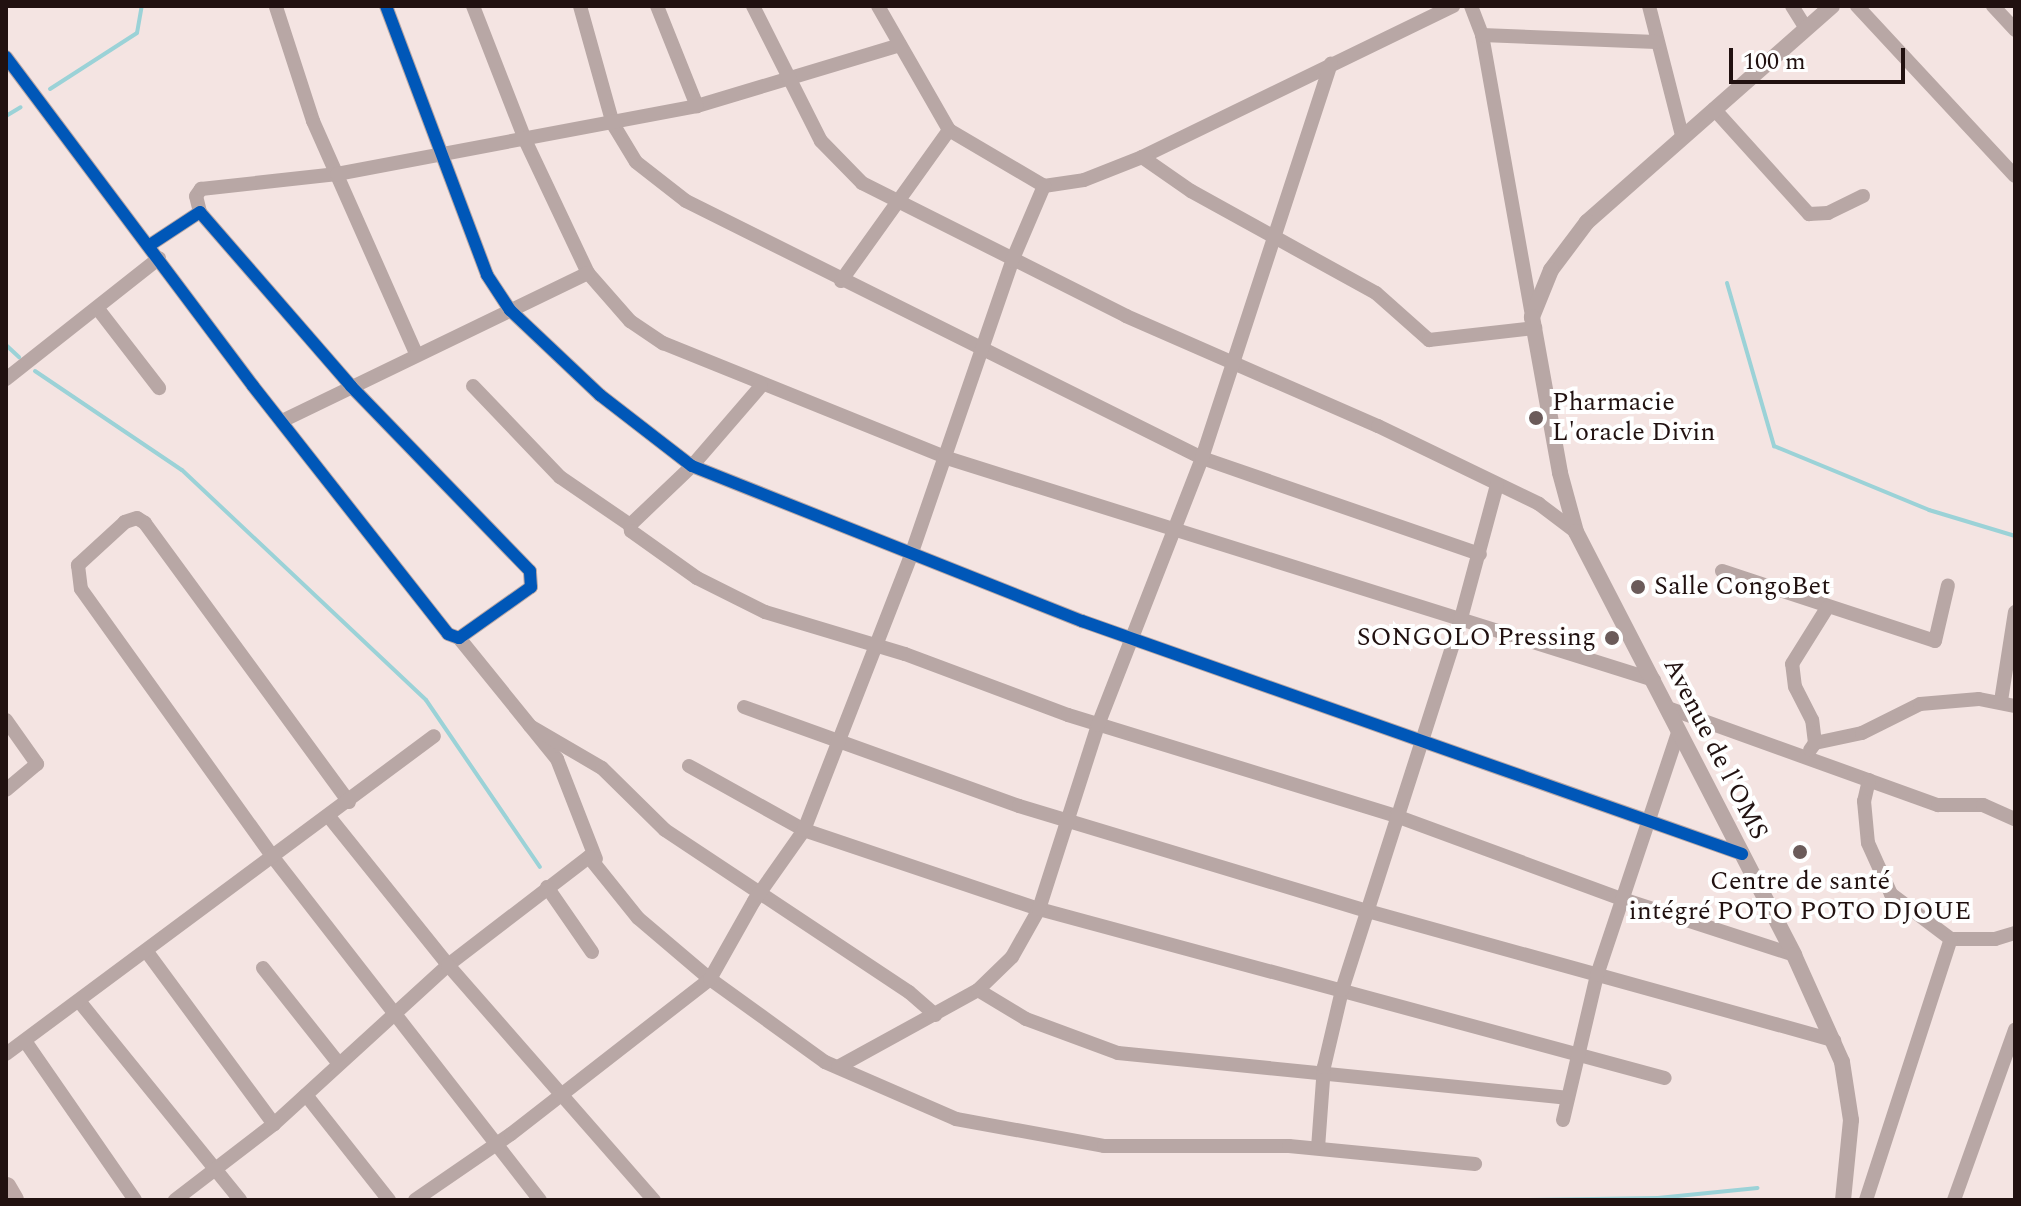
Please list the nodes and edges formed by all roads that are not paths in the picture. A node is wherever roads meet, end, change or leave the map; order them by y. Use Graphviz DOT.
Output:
graph roads {
  1 [pos="386,6"];
  2 [pos="473,6"];
  3 [pos="580,6"];
  4 [pos="657,6"];
  5 [pos="753,6"];
  6 [pos="878,6"];
  7 [pos="1453,6"];
  8 [pos="1471,6"];
  9 [pos="1649,6"];
  10 [pos="1792,6"];
  11 [pos="1832,6"];
  12 [pos="1857,6"];
  13 [pos="1993,6"];
  14 [pos="276,7"];
  15 [pos="1806,28"];
  16 [pos="2015,30"];
  17 [pos="1482,35"];
  18 [pos="1656,42"];
  19 [pos="900,45"];
  20 [pos="6,57"];
  21 [pos="1331,64"];
  22 [pos="791,81"];
  23 [pos="697,106"];
  24 [pos="1714,109"];
  25 [pos="613,124"];
  26 [pos="949,130"];
  27 [pos="1682,135"];
  28 [pos="526,142"];
  29 [pos="445,154"];
  30 [pos="1142,157"];
  31 [pos="337,174"];
  32 [pos="2015,176"];
  33 [pos="1044,186"];
  34 [pos="1863,196"];
  35 [pos="899,205"];
  36 [pos="200,212"];
  37 [pos="1272,236"];
  38 [pos="150,245"];
  39 [pos="159,258"];
  40 [pos="1012,261"];
  41 [pos="588,273"];
  42 [pos="841,281"];
  43 [pos="98,309"];
  44 [pos="510,310"];
  45 [pos="1534,322"];
  46 [pos="982,349"];
  47 [pos="416,353"];
  48 [pos="1232,364"];
  49 [pos="6,379"];
  50 [pos="351,386"];
  51 [pos="473,386"];
  52 [pos="761,386"];
  53 [pos="159,388"];
  54 [pos="282,421"];
  55 [pos="947,458"];
  56 [pos="1202,458"];
  57 [pos="692,466"];
  58 [pos="1497,485"];
  59 [pos="630,525"];
  60 [pos="1175,532"];
  61 [pos="1576,532"];
  62 [pos="1480,554"];
  63 [pos="911,555"];
  64 [pos="1722,571"];
  65 [pos="1948,585"];
  66 [pos="1827,608"];
  67 [pos="2015,612"];
  68 [pos="1460,622"];
  69 [pos="1132,637"];
  70 [pos="459,638"];
  71 [pos="875,645"];
  72 [pos="1654,680"];
  73 [pos="2008,704"];
  74 [pos="744,707"];
  75 [pos="1668,708"];
  76 [pos="6,720"];
  77 [pos="1098,725"];
  78 [pos="530,726"];
  79 [pos="1679,730"];
  80 [pos="434,736"];
  81 [pos="841,742"];
  82 [pos="1421,743"];
  83 [pos="1815,743"];
  84 [pos="1804,758"];
  85 [pos="689,766"];
  86 [pos="1869,780"];
  87 [pos="6,790"];
  88 [pos="349,802"];
  89 [pos="1396,816"];
  90 [pos="330,818"];
  91 [pos="1647,819"];
  92 [pos="2015,819"];
  93 [pos="1068,820"];
  94 [pos="804,830"];
  95 [pos="1742,854"];
  96 [pos="272,856"];
  97 [pos="596,859"];
  98 [pos="547,887"];
  99 [pos="758,896"];
  100 [pos="1622,899"];
  101 [pos="1039,909"];
  102 [pos="1364,910"];
  103 [pos="2015,933"];
  104 [pos="1951,939"];
  105 [pos="147,952"];
  106 [pos="592,952"];
  107 [pos="1794,955"];
  108 [pos="448,965"];
  109 [pos="263,968"];
  110 [pos="1597,975"];
  111 [pos="710,979"];
  112 [pos="978,990"];
  113 [pos="1342,990"];
  114 [pos="79,1001"];
  115 [pos="393,1015"];
  116 [pos="935,1015"];
  117 [pos="2015,1030"];
  118 [pos="1834,1040"];
  119 [pos="25,1041"];
  120 [pos="1576,1050"];
  121 [pos="6,1054"];
  122 [pos="339,1064"];
  123 [pos="838,1067"];
  124 [pos="1323,1073"];
  125 [pos="1665,1078"];
  126 [pos="306,1095"];
  127 [pos="560,1096"];
  128 [pos="1567,1098"];
  129 [pos="1563,1120"];
  130 [pos="274,1124"];
  131 [pos="494,1145"];
  132 [pos="1318,1148"];
  133 [pos="1475,1164"];
  134 [pos="216,1171"];
  135 [pos="6,1188"];
  136 [pos="13,1200"];
  137 [pos="135,1200"];
  138 [pos="175,1200"];
  139 [pos="240,1200"];
  140 [pos="389,1200"];
  141 [pos="415,1200"];
  142 [pos="540,1200"];
  143 [pos="654,1200"];
  144 [pos="1843,1200"];
  145 [pos="1866,1200"];
  146 [pos="1954,1200"];
  1 -- 29 [label="street"];
  2 -- 28 [label="street"];
  3 -- 25 [label="street"];
  4 -- 23 [label="street"];
  5 -- 22 [label="street"];
  6 -- 19 [label="street"];
  7 -- 21 [label="street"];
  8 -- 17 [label="street"];
  9 -- 18 [label="street"];
  10 -- 15 [label="street"];
  11 -- 15 [label="street"];
  12 -- 32 [label="street"];
  13 -- 16 [label="street"];
  14 -- 31 [label="street"];
  15 -- 24 [label="street"];
  17 -- 18 [label="street"];
  17 -- 45 [label="street"];
  18 -- 27 [label="street"];
  19 -- 22 [label="street"];
  19 -- 26 [label="street"];
  20 -- 38 [label="street"];
  21 -- 30 [label="street"];
  21 -- 37 [label="street"];
  22 -- 23 [label="street"];
  22 -- 35 [label="street"];
  23 -- 25 [label="street"];
  24 -- 27 [label="street"];
  24 -- 34 [label="street"];
  25 -- 28 [label="street"];
  25 -- 42 [label="street"];
  26 -- 33 [label="street"];
  26 -- 35 [label="street"];
  27 -- 45 [label="street"];
  28 -- 29 [label="street"];
  28 -- 41 [label="street"];
  29 -- 31 [label="street"];
  29 -- 44 [label="street"];
  30 -- 33 [label="street"];
  30 -- 37 [label="street"];
  31 -- 36 [label="street"];
  31 -- 47 [label="street"];
  33 -- 40 [label="street"];
  35 -- 40 [label="street"];
  35 -- 42 [label="street"];
  36 -- 38 [label="street"];
  36 -- 50 [label="street"];
  37 -- 45 [label="street"];
  37 -- 48 [label="street"];
  38 -- 39 [label="street"];
  39 -- 43 [label="street"];
  39 -- 54 [label="street"];
  40 -- 46 [label="street"];
  40 -- 48 [label="street"];
  41 -- 44 [label="street"];
  41 -- 52 [label="street"];
  42 -- 46 [label="street"];
  43 -- 49 [label="street"];
  43 -- 53 [label="street"];
  44 -- 47 [label="street"];
  44 -- 57 [label="street"];
  45 -- 61 [label="street, Avenue de l'OMS"];
  46 -- 55 [label="street"];
  46 -- 56 [label="street"];
  47 -- 50 [label="street"];
  48 -- 56 [label="street"];
  48 -- 58 [label="street"];
  50 -- 54 [label="street"];
  50 -- 70 [label="street"];
  51 -- 59 [label="street"];
  52 -- 55 [label="street"];
  52 -- 57 [label="street"];
  54 -- 70 [label="street"];
  55 -- 60 [label="street"];
  55 -- 63 [label="street"];
  56 -- 60 [label="street"];
  56 -- 62 [label="street"];
  57 -- 59 [label="street"];
  57 -- 63 [label="street"];
  58 -- 61 [label="street"];
  58 -- 62 [label="street"];
  59 -- 71 [label="street"];
  60 -- 68 [label="street"];
  60 -- 69 [label="street"];
  61 -- 72 [label="street, Avenue de l'OMS"];
  62 -- 68 [label="street"];
  63 -- 69 [label="street"];
  63 -- 71 [label="street"];
  64 -- 66 [label="street"];
  65 -- 66 [label="street"];
  66 -- 83 [label="street"];
  67 -- 73 [label="street"];
  68 -- 72 [label="street"];
  68 -- 82 [label="street"];
  69 -- 77 [label="street"];
  69 -- 82 [label="street"];
  70 -- 78 [label="street"];
  71 -- 77 [label="street"];
  71 -- 81 [label="street"];
  72 -- 75 [label="street, Avenue de l'OMS"];
  73 -- 83 [label="street"];
  74 -- 81 [label="street"];
  75 -- 79 [label="street, Avenue de l'OMS"];
  75 -- 84 [label="street"];
  76 -- 87 [label="street"];
  77 -- 89 [label="street"];
  77 -- 93 [label="street"];
  78 -- 97 [label="street"];
  78 -- 99 [label="street"];
  79 -- 91 [label="street"];
  79 -- 95 [label="street, Avenue de l'OMS"];
  80 -- 88 [label="street"];
  81 -- 93 [label="street"];
  81 -- 94 [label="street"];
  82 -- 89 [label="street"];
  82 -- 91 [label="street"];
  83 -- 84 [label="street"];
  84 -- 86 [label="street"];
  85 -- 94 [label="street"];
  86 -- 92 [label="street"];
  86 -- 104 [label="street"];
  88 -- 90 [label="street"];
  88 -- 96 [label="street"];
  89 -- 100 [label="street"];
  89 -- 102 [label="street"];
  90 -- 96 [label="street"];
  90 -- 108 [label="street"];
  91 -- 95 [label="street"];
  91 -- 100 [label="street"];
  93 -- 101 [label="street"];
  93 -- 102 [label="street"];
  94 -- 99 [label="street"];
  94 -- 101 [label="street"];
  95 -- 107 [label="street, Avenue de l'OMS"];
  96 -- 105 [label="street"];
  96 -- 115 [label="street"];
  97 -- 98 [label="street"];
  97 -- 111 [label="street"];
  98 -- 106 [label="street"];
  98 -- 108 [label="street"];
  99 -- 111 [label="street"];
  99 -- 116 [label="street"];
  100 -- 107 [label="street"];
  100 -- 110 [label="street"];
  101 -- 112 [label="street"];
  101 -- 113 [label="street"];
  102 -- 110 [label="street"];
  102 -- 113 [label="street"];
  103 -- 104 [label="street"];
  104 -- 145 [label="street"];
  105 -- 114 [label="street"];
  105 -- 130 [label="street"];
  107 -- 118 [label="street, Avenue de l'OMS"];
  108 -- 115 [label="street"];
  108 -- 127 [label="street"];
  109 -- 122 [label="street"];
  110 -- 118 [label="street"];
  110 -- 120 [label="street"];
  111 -- 123 [label="street"];
  111 -- 127 [label="street"];
  112 -- 116 [label="street"];
  112 -- 124 [label="street"];
  113 -- 120 [label="street"];
  113 -- 124 [label="street"];
  114 -- 119 [label="street"];
  114 -- 134 [label="street"];
  115 -- 122 [label="street"];
  115 -- 131 [label="street"];
  116 -- 123 [label="street"];
  117 -- 146 [label="street"];
  118 -- 144 [label="street, Avenue de l'OMS"];
  119 -- 121 [label="street"];
  119 -- 137 [label="street"];
  120 -- 125 [label="street"];
  120 -- 128 [label="street"];
  122 -- 126 [label="street"];
  123 -- 132 [label="street"];
  124 -- 128 [label="street"];
  124 -- 132 [label="street"];
  126 -- 130 [label="street"];
  126 -- 140 [label="street"];
  127 -- 131 [label="street"];
  127 -- 143 [label="street"];
  128 -- 129 [label="street"];
  130 -- 134 [label="street"];
  131 -- 141 [label="street"];
  131 -- 142 [label="street"];
  132 -- 133 [label="street"];
  134 -- 138 [label="street"];
  134 -- 139 [label="street"];
  135 -- 136 [label="main road"];
}
